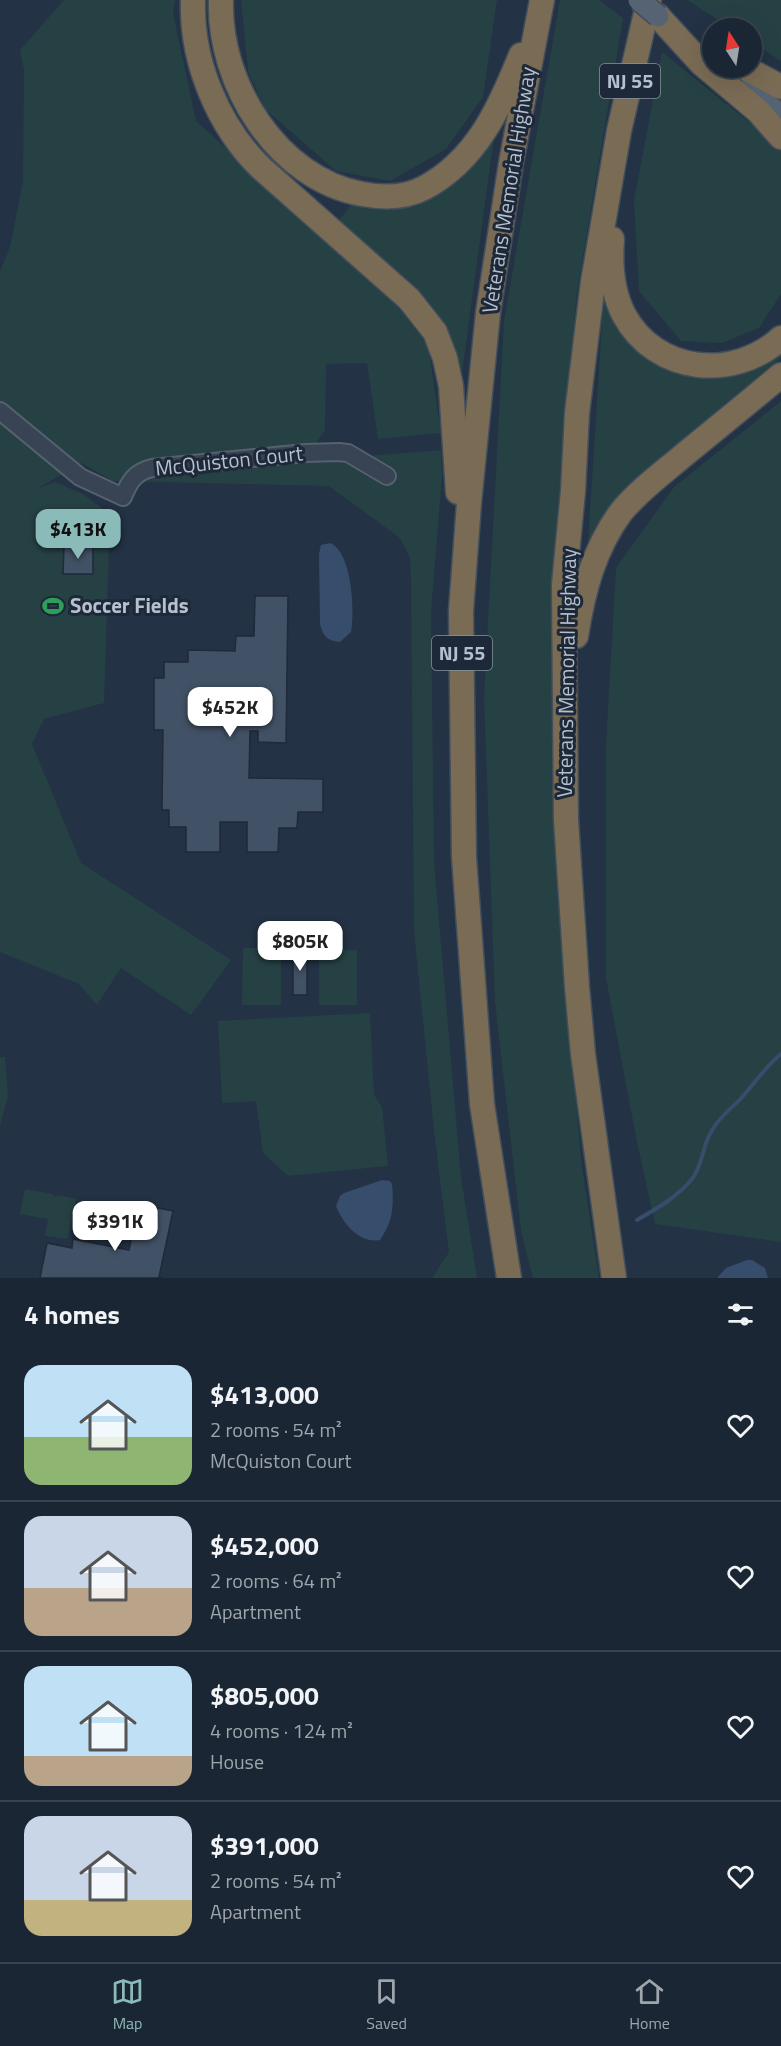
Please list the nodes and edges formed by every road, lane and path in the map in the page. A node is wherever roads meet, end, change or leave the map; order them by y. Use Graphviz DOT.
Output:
graph roads {
  1 [pos="193,0"];
  2 [pos="221,0"];
  3 [pos="542,0"];
  4 [pos="639,0"];
  5 [pos="653,8"];
  6 [pos="536,31"];
  7 [pos="676,31"];
  8 [pos="702,51"];
  9 [pos="702,52"];
  10 [pos="762,77"];
  11 [pos="728,78"];
  12 [pos="734,78"];
  13 [pos="781,87"];
  14 [pos="781,116"];
  15 [pos="781,137"];
  16 [pos="614,162"];
  17 [pos="781,338"];
  18 [pos="781,375"];
  19 [pos="0,411"];
  20 [pos="387,476"];
  21 [pos="466,541"];
  22 [pos="565,675"];
  23 [pos="509,1278"];
  24 [pos="614,1278"];
  1 -- 21 [label="highway"];
  2 -- 6 [label="highway"];
  3 -- 6 [label="highway, Veterans Memorial Highway / NJ 55"];
  4 -- 5 [label="main road, bridge"];
  5 -- 7 [label="main road"];
  5 -- 8 [label="highway"];
  5 -- 16 [label="highway, Veterans Memorial Highway / NJ 55"];
  6 -- 21 [label="highway, Veterans Memorial Highway / NJ 55"];
  7 -- 9 [label="highway"];
  10 -- 13 [label="highway"];
  11 -- 15 [label="highway"];
  12 -- 14 [label="main road"];
  16 -- 17 [label="highway"];
  16 -- 22 [label="highway, Veterans Memorial Highway / NJ 55"];
  18 -- 22 [label="highway"];
  19 -- 20 [label="street, McQuiston Court"];
  21 -- 23 [label="highway, Veterans Memorial Highway / NJ 55"];
  22 -- 24 [label="highway, Veterans Memorial Highway / NJ 55"];
}
